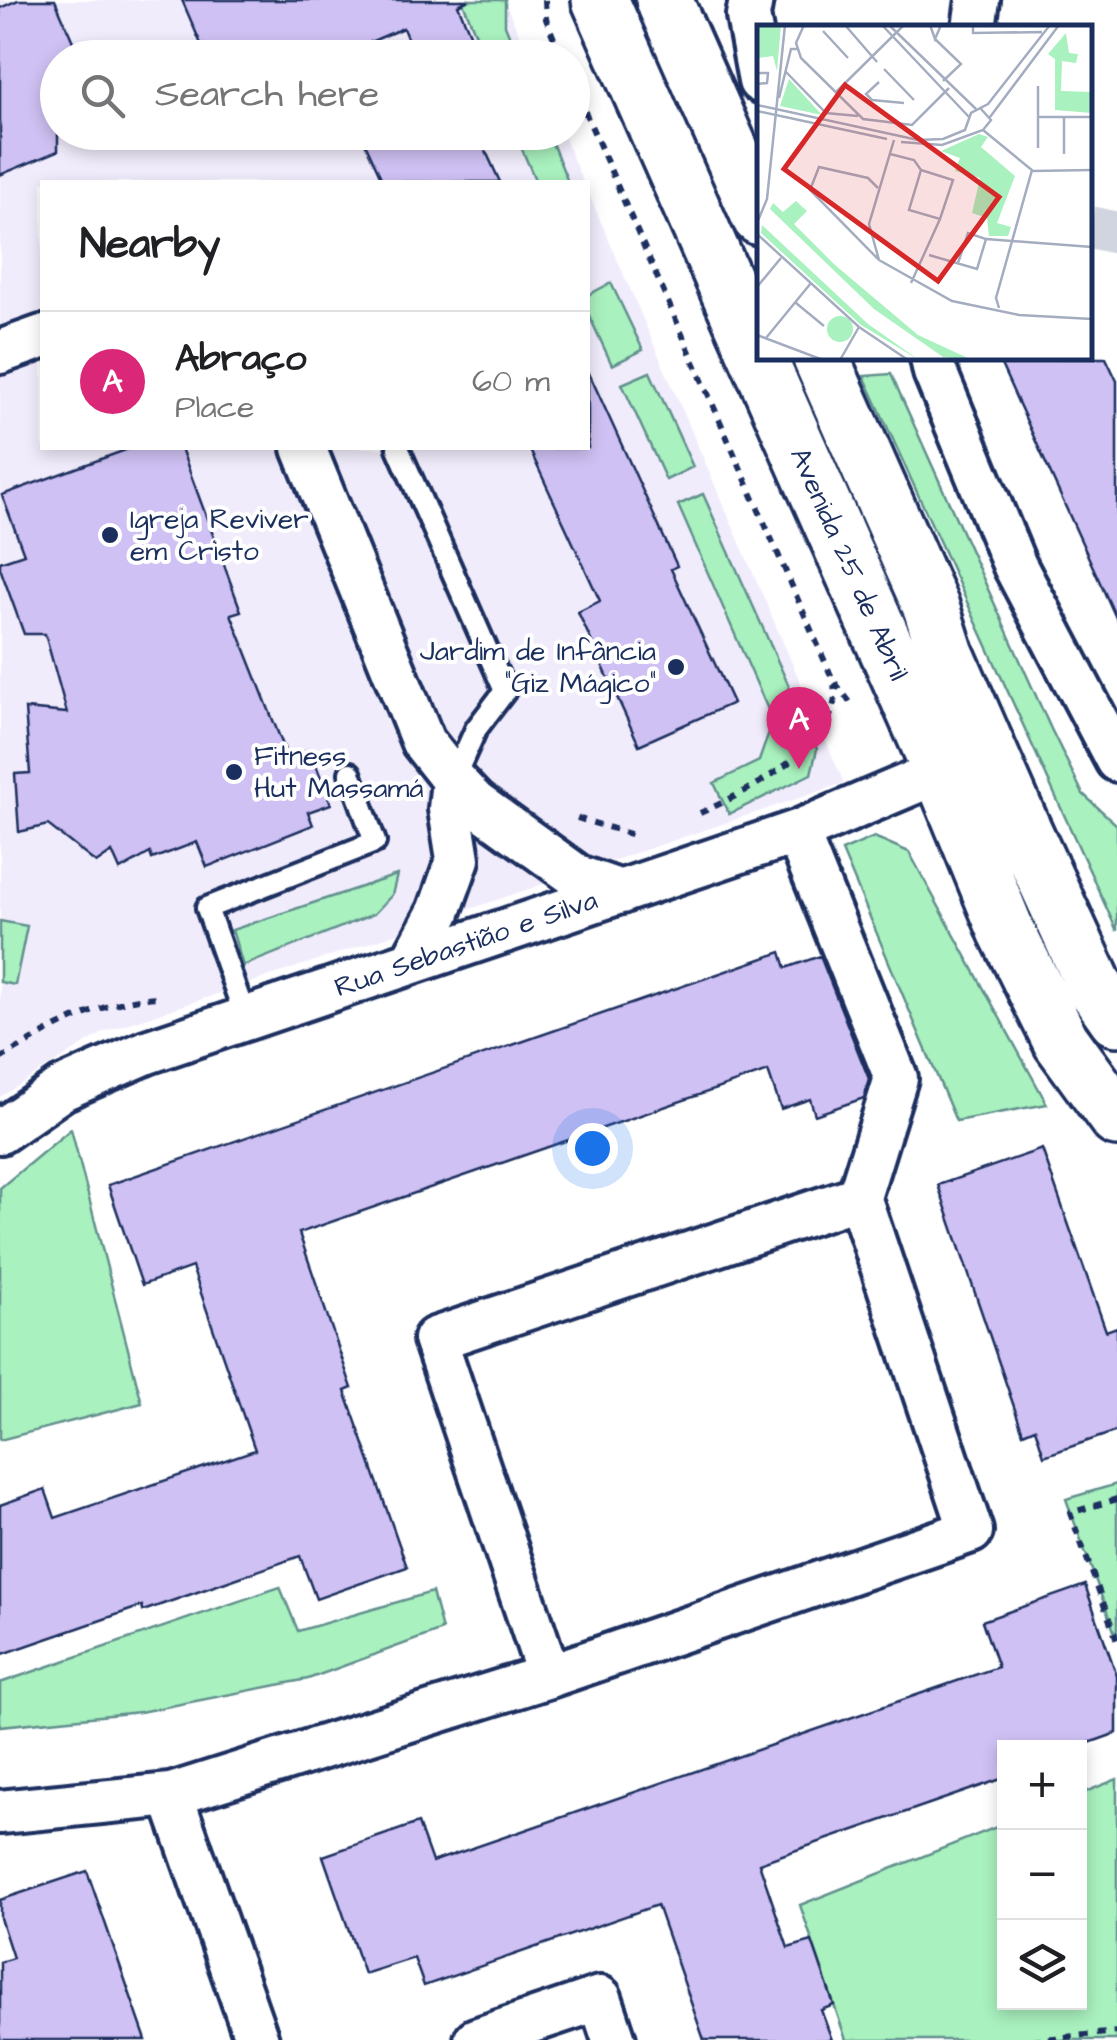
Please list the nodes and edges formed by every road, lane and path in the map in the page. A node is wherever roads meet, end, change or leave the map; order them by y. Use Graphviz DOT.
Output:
graph roads {
  1 [pos="545,0"];
  2 [pos="600,0"];
  3 [pos="664,0"];
  4 [pos="751,0"];
  5 [pos="978,0"];
  6 [pos="974,25"];
  7 [pos="555,40"];
  8 [pos="757,64"];
  9 [pos="590,123"];
  10 [pos="757,210"];
  11 [pos="40,338"];
  12 [pos="0,352"];
  13 [pos="757,355"];
  14 [pos="759,360"];
  15 [pos="822,360"];
  16 [pos="933,360"];
  17 [pos="305,450"];
  18 [pos="399,450"];
  19 [pos="833,680"];
  20 [pos="853,707"];
  21 [pos="1117,760"];
  22 [pos="941,772"];
  23 [pos="350,773"];
  24 [pos="453,780"];
  25 [pos="696,815"];
  26 [pos="513,829"];
  27 [pos="796,832"];
  28 [pos="649,834"];
  29 [pos="621,892"];
  30 [pos="412,962"];
  31 [pos="242,1006"];
  32 [pos="1117,1018"];
  33 [pos="0,1059"];
  34 [pos="1117,1118"];
  35 [pos="0,1132"];
  36 [pos="859,1197"];
  37 [pos="1117,1498"];
  38 [pos="1117,1640"];
  39 [pos="550,1676"];
  40 [pos="171,1795"];
  41 [pos="0,1812"];
  42 [pos="1117,2032"];
  43 [pos="257,2040"];
  44 [pos="476,2040"];
  45 [pos="614,2040"];
  46 [pos="1033,2040"];
  1 -- 7 [label="path"];
  2 -- 13 [label="main road, Avenida 25 de Abril"];
  3 -- 10 [label="main road"];
  4 -- 8 [label="street"];
  5 -- 6 [label="street"];
  9 -- 19 [label="path"];
  11 -- 12 [label="street"];
  14 -- 22 [label="main road, Avenida 25 de Abril"];
  15 -- 32 [label="main road, Avenida 25 de Abril"];
  16 -- 21 [label="street"];
  17 -- 24 [label="street"];
  18 -- 24 [label="lane"];
  19 -- 20 [label="path"];
  19 -- 25 [label="path"];
  22 -- 27 [label="street, Rua Sebastião e Silva"];
  22 -- 34 [label="main road, Avenida 25 de Abril"];
  23 -- 31 [label="lane"];
  24 -- 26 [label="street"];
  24 -- 30 [label="street"];
  26 -- 28 [label="path"];
  26 -- 29 [label="street"];
  27 -- 29 [label="street, Rua Sebastião e Silva"];
  27 -- 36 [label="street"];
  29 -- 30 [label="street, Rua Sebastião e Silva"];
  30 -- 31 [label="street, Rua Sebastião e Silva"];
  31 -- 33 [label="path"];
  31 -- 35 [label="street, Rua Sebastião e Silva"];
  36 -- 39 [label="street"];
  36 -- 39 [label="street"];
  37 -- 38 [label="path"];
  39 -- 40 [label="street"];
  40 -- 41 [label="street"];
  40 -- 43 [label="street"];
  42 -- 46 [label="path"];
  44 -- 45 [label="street"];
}
